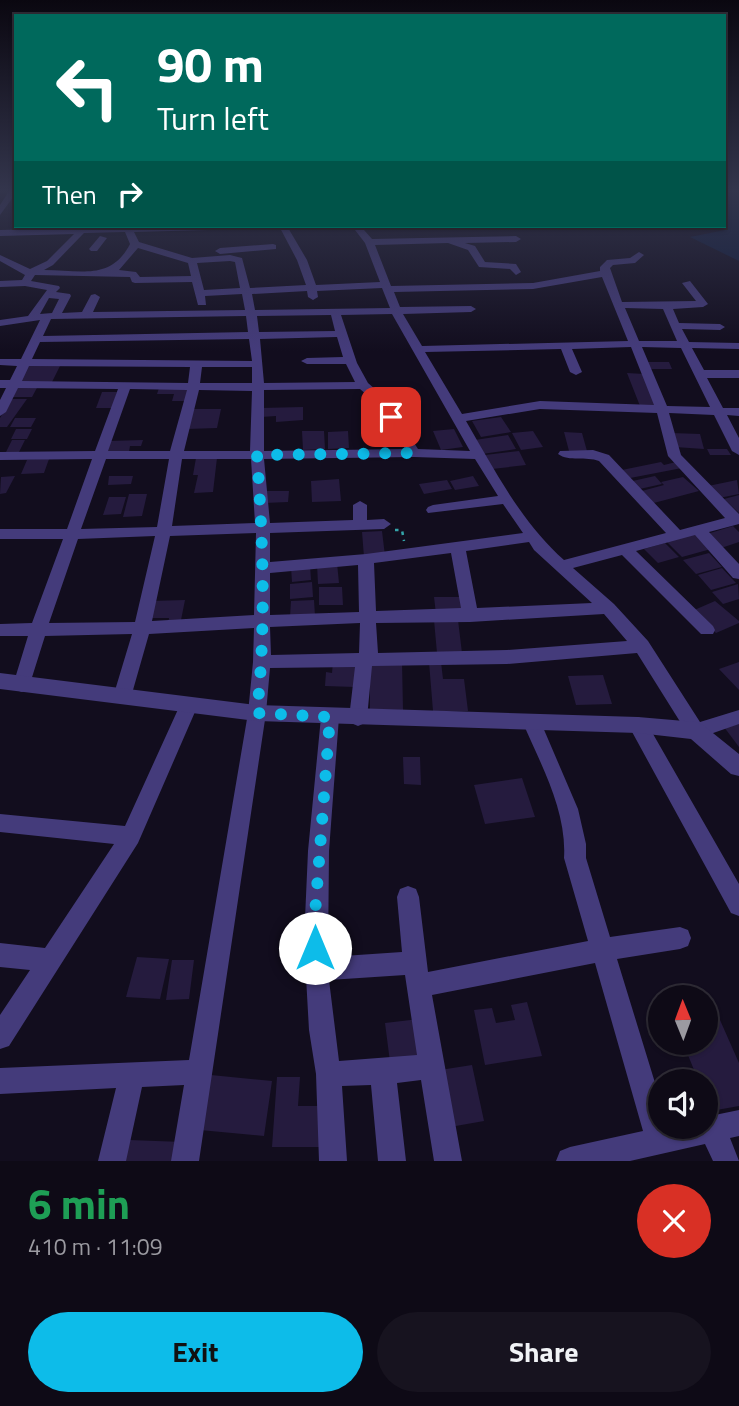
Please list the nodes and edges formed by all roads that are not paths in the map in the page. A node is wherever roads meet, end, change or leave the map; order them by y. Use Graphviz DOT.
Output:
graph roads {
  1 [pos="70,242"];
  2 [pos="100,242"];
  3 [pos="128,242"];
  4 [pos="146,242"];
  5 [pos="293,242"];
  6 [pos="369,242"];
  7 [pos="460,242"];
  8 [pos="502,242"];
  9 [pos="273,247"];
  10 [pos="472,248"];
  11 [pos="94,249"];
  12 [pos="639,255"];
  13 [pos="176,257"];
  14 [pos="0,258"];
  15 [pos="192,261"];
  16 [pos="516,272"];
  17 [pos="31,273"];
  18 [pos="109,273"];
  19 [pos="606,273"];
  20 [pos="62,274"];
  21 [pos="197,279"];
  22 [pos="25,283"];
  23 [pos="687,283"];
  24 [pos="0,284"];
  25 [pos="385,287"];
  26 [pos="55,288"];
  27 [pos="313,289"];
  28 [pos="245,291"];
  29 [pos="200,293"];
  30 [pos="46,295"];
  31 [pos="95,297"];
  32 [pos="161,299"];
  33 [pos="619,305"];
  34 [pos="667,306"];
  35 [pos="471,309"];
  36 [pos="0,312"];
  37 [pos="313,312"];
  38 [pos="335,312"];
  39 [pos="396,312"];
  40 [pos="251,313"];
  41 [pos="158,314"];
  42 [pos="205,314"];
  43 [pos="86,315"];
  44 [pos="42,316"];
  45 [pos="0,323"];
  46 [pos="675,326"];
  47 [pos="720,327"];
  48 [pos="255,337"];
  49 [pos="37,339"];
  50 [pos="344,339"];
  51 [pos="635,344"];
  52 [pos="316,345"];
  53 [pos="683,345"];
  54 [pos="565,346"];
  55 [pos="739,346"];
  56 [pos="417,349"];
  57 [pos="350,360"];
  58 [pos="307,361"];
  59 [pos="0,362"];
  60 [pos="24,362"];
  61 [pos="196,364"];
  62 [pos="258,365"];
  63 [pos="576,372"];
  64 [pos="699,374"];
  65 [pos="739,374"];
  66 [pos="0,384"];
  67 [pos="14,384"];
  68 [pos="363,385"];
  69 [pos="125,386"];
  70 [pos="194,387"];
  71 [pos="258,387"];
  72 [pos="662,409"];
  73 [pos="0,412"];
  74 [pos="718,412"];
  75 [pos="739,412"];
  76 [pos="458,418"];
  77 [pos="739,451"];
  78 [pos="414,453"];
  79 [pos="565,454"];
  80 [pos="100,455"];
  81 [pos="176,455"];
  82 [pos="257,455"];
  83 [pos="480,455"];
  84 [pos="0,456"];
  85 [pos="507,499"];
  86 [pos="360,505"];
  87 [pos="433,510"];
  88 [pos="737,519"];
  89 [pos="360,524"];
  90 [pos="384,524"];
  91 [pos="262,528"];
  92 [pos="699,530"];
  93 [pos="166,532"];
  94 [pos="0,534"];
  95 [pos="72,534"];
  96 [pos="677,536"];
  97 [pos="533,537"];
  98 [pos="458,548"];
  99 [pos="625,549"];
  100 [pos="366,559"];
  101 [pos="561,566"];
  102 [pos="261,568"];
  103 [pos="739,574"];
  104 [pos="608,608"];
  105 [pos="369,616"];
  106 [pos="470,616"];
  107 [pos="262,621"];
  108 [pos="144,628"];
  109 [pos="0,630"];
  110 [pos="38,630"];
  111 [pos="707,630"];
  112 [pos="642,646"];
  113 [pos="364,660"];
  114 [pos="262,662"];
  115 [pos="0,681"];
  116 [pos="22,685"];
  117 [pos="122,696"];
  118 [pos="189,705"];
  119 [pos="257,713"];
  120 [pos="330,717"];
  121 [pos="739,717"];
  122 [pos="359,718"];
  123 [pos="532,723"];
  124 [pos="638,725"];
  125 [pos="696,731"];
  126 [pos="739,767"];
  127 [pos="0,823"];
  128 [pos="131,836"];
  129 [pos="408,897"];
  130 [pos="739,905"];
  131 [pos="680,938"];
  132 [pos="603,950"];
  133 [pos="0,956"];
  134 [pos="49,960"];
  135 [pos="316,969"];
  136 [pos="418,974"];
  137 [pos="0,1037"];
  138 [pos="431,1066"];
  139 [pos="198,1072"];
  140 [pos="383,1072"];
  141 [pos="329,1074"];
  142 [pos="132,1075"];
  143 [pos="0,1081"];
  144 [pos="739,1123"];
  145 [pos="718,1128"];
  146 [pos="664,1139"];
  147 [pos="717,1139"];
  148 [pos="659,1140"];
  149 [pos="608,1158"];
  150 [pos="113,1161"];
  151 [pos="186,1161"];
  152 [pos="332,1161"];
  153 [pos="392,1161"];
  154 [pos="448,1161"];
  155 [pos="570,1161"];
  156 [pos="727,1161"];
  1 -- 17 [label="street"];
  2 -- 11 [label="street"];
  3 -- 18 [label="street"];
  4 -- 13 [label="street"];
  5 -- 27 [label="street"];
  6 -- 25 [label="street"];
  7 -- 10 [label="street"];
  8 -- 10 [label="street"];
  9 -- 13 [label="street"];
  10 -- 16 [label="street"];
  12 -- 19 [label="street"];
  13 -- 15 [label="street"];
  14 -- 17 [label="street"];
  15 -- 21 [label="street"];
  15 -- 28 [label="street"];
  17 -- 20 [label="street"];
  17 -- 22 [label="street"];
  18 -- 20 [label="street"];
  18 -- 21 [label="street"];
  19 -- 25 [label="street"];
  19 -- 33 [label="street"];
  20 -- 26 [label="street"];
  21 -- 29 [label="street"];
  22 -- 24 [label="street"];
  22 -- 26 [label="street"];
  23 -- 34 [label="street"];
  25 -- 27 [label="street"];
  25 -- 39 [label="street"];
  26 -- 30 [label="street"];
  27 -- 28 [label="street"];
  27 -- 37 [label="street"];
  28 -- 29 [label="street"];
  28 -- 40 [label="street"];
  29 -- 42 [label="street"];
  30 -- 44 [label="street"];
  30 -- 44 [label="street"];
  31 -- 43 [label="street"];
  32 -- 41 [label="street"];
  33 -- 34 [label="street"];
  33 -- 51 [label="street"];
  34 -- 46 [label="street"];
  35 -- 39 [label="street"];
  36 -- 44 [label="street"];
  37 -- 38 [label="street"];
  37 -- 40 [label="street"];
  38 -- 39 [label="street"];
  38 -- 50 [label="street"];
  39 -- 56 [label="street"];
  40 -- 42 [label="street"];
  40 -- 48 [label="street"];
  41 -- 42 [label="street"];
  41 -- 43 [label="street"];
  43 -- 44 [label="street"];
  44 -- 45 [label="street"];
  44 -- 49 [label="street"];
  46 -- 47 [label="street"];
  46 -- 53 [label="street"];
  48 -- 49 [label="street"];
  48 -- 50 [label="street"];
  48 -- 62 [label="street"];
  49 -- 60 [label="street"];
  50 -- 52 [label="street"];
  50 -- 57 [label="street"];
  51 -- 53 [label="street"];
  51 -- 54 [label="street"];
  51 -- 72 [label="street"];
  53 -- 55 [label="street"];
  53 -- 64 [label="street"];
  54 -- 56 [label="street"];
  54 -- 63 [label="street"];
  56 -- 76 [label="street"];
  57 -- 58 [label="street"];
  57 -- 68 [label="street"];
  59 -- 60 [label="street"];
  60 -- 61 [label="street"];
  60 -- 67 [label="street"];
  61 -- 62 [label="street"];
  61 -- 70 [label="street"];
  62 -- 71 [label="street"];
  64 -- 65 [label="street"];
  64 -- 74 [label="street"];
  66 -- 67 [label="street"];
  67 -- 69 [label="street"];
  67 -- 73 [label="street"];
  68 -- 71 [label="street"];
  68 -- 78 [label="street"];
  69 -- 70 [label="street"];
  69 -- 80 [label="street"];
  70 -- 71 [label="street"];
  70 -- 81 [label="street"];
  71 -- 82 [label="street"];
  72 -- 74 [label="street"];
  72 -- 76 [label="street"];
  72 -- 88 [label="street"];
  74 -- 75 [label="street"];
  74 -- 77 [label="street"];
  76 -- 83 [label="street"];
  78 -- 82 [label="street"];
  78 -- 83 [label="street"];
  79 -- 96 [label="street"];
  80 -- 81 [label="street"];
  80 -- 84 [label="street"];
  80 -- 95 [label="street"];
  81 -- 82 [label="street"];
  81 -- 93 [label="street"];
  82 -- 91 [label="street"];
  83 -- 85 [label="street"];
  85 -- 87 [label="street"];
  85 -- 97 [label="street"];
  86 -- 89 [label="street"];
  88 -- 92 [label="street"];
  89 -- 90 [label="street"];
  89 -- 91 [label="street"];
  91 -- 93 [label="street"];
  91 -- 102 [label="street"];
  92 -- 96 [label="street"];
  92 -- 103 [label="street"];
  93 -- 95 [label="street"];
  93 -- 108 [label="street"];
  94 -- 95 [label="street"];
  95 -- 110 [label="street"];
  96 -- 99 [label="street"];
  97 -- 98 [label="street"];
  97 -- 101 [label="street"];
  98 -- 100 [label="street"];
  98 -- 106 [label="street"];
  99 -- 101 [label="street"];
  99 -- 111 [label="street"];
  100 -- 102 [label="street"];
  100 -- 105 [label="street"];
  101 -- 104 [label="street"];
  102 -- 107 [label="street"];
  104 -- 106 [label="street"];
  104 -- 112 [label="street"];
  105 -- 106 [label="street"];
  105 -- 107 [label="street"];
  105 -- 113 [label="street"];
  107 -- 108 [label="street"];
  107 -- 114 [label="street"];
  108 -- 110 [label="street"];
  108 -- 117 [label="street"];
  109 -- 110 [label="street"];
  110 -- 116 [label="street"];
  112 -- 113 [label="street"];
  112 -- 125 [label="street"];
  113 -- 114 [label="street"];
  113 -- 122 [label="street"];
  114 -- 119 [label="street"];
  115 -- 116 [label="street"];
  116 -- 117 [label="street"];
  117 -- 118 [label="street"];
  118 -- 119 [label="street"];
  118 -- 128 [label="street"];
  119 -- 120 [label="street"];
  119 -- 139 [label="street"];
  120 -- 122 [label="street"];
  120 -- 135 [label="street"];
  121 -- 125 [label="street"];
  122 -- 123 [label="street"];
  123 -- 124 [label="street"];
  123 -- 132 [label="street"];
  124 -- 125 [label="street"];
  124 -- 130 [label="street"];
  125 -- 126 [label="street"];
  127 -- 128 [label="street"];
  128 -- 134 [label="street"];
  129 -- 136 [label="street"];
  131 -- 132 [label="street"];
  132 -- 136 [label="street"];
  132 -- 148 [label="street"];
  133 -- 134 [label="street"];
  134 -- 137 [label="street"];
  135 -- 136 [label="street"];
  135 -- 141 [label="street"];
  136 -- 138 [label="street"];
  138 -- 140 [label="street"];
  138 -- 154 [label="street"];
  139 -- 142 [label="street"];
  139 -- 151 [label="street"];
  140 -- 141 [label="street"];
  140 -- 153 [label="street"];
  141 -- 152 [label="street"];
  142 -- 143 [label="street"];
  142 -- 150 [label="street"];
  144 -- 145 [label="street"];
  146 -- 148 [label="street"];
  147 -- 156 [label="street"];
  148 -- 149 [label="street"];
  149 -- 155 [label="street"];
}
